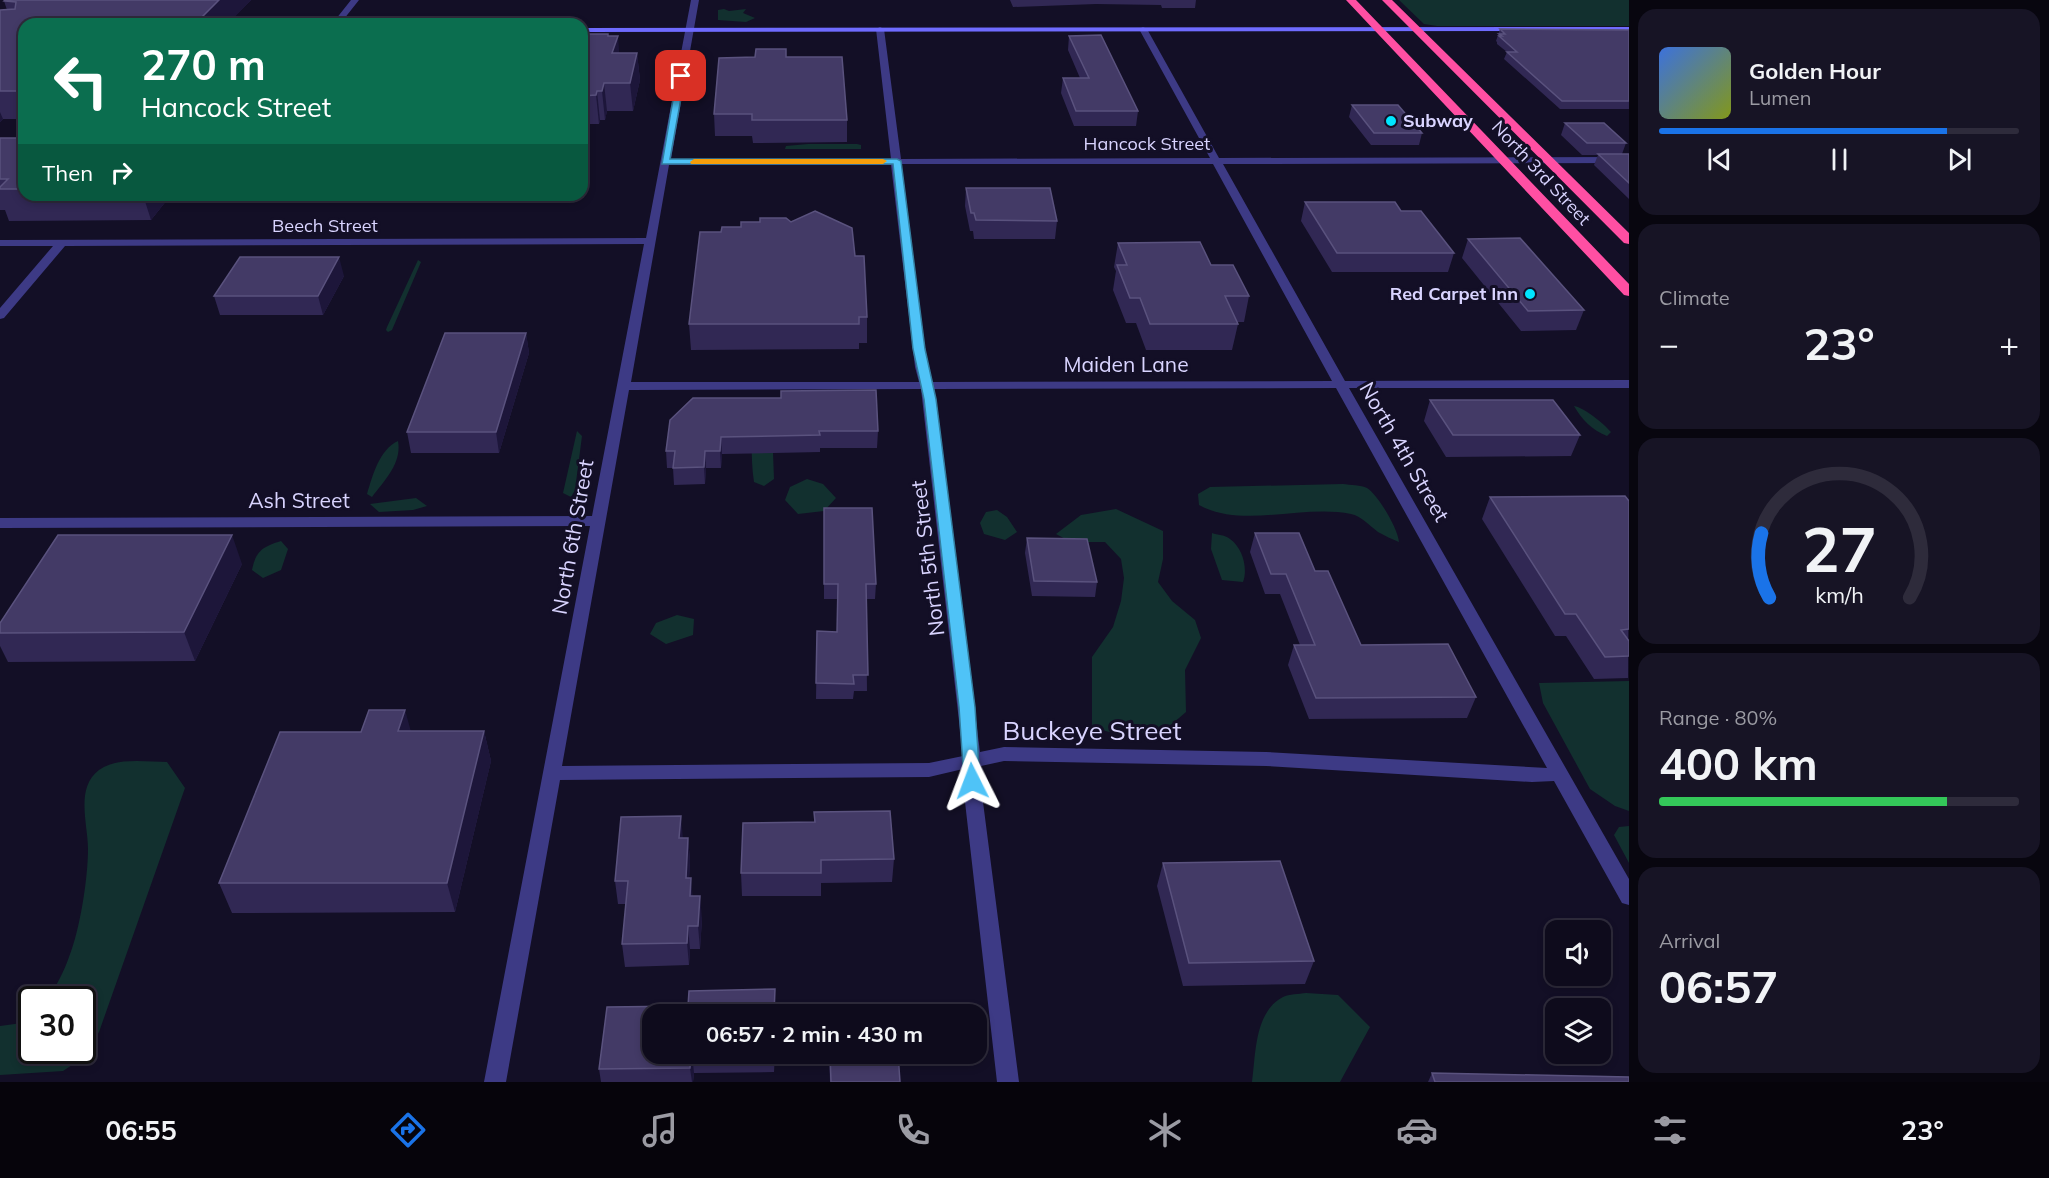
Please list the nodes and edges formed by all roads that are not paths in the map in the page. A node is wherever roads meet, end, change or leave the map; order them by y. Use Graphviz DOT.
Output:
graph roads {
  1 [pos="355,0"];
  2 [pos="694,0"];
  3 [pos="1351,0"];
  4 [pos="1387,0"];
  5 [pos="341,18"];
  6 [pos="1378,28"];
  7 [pos="880,29"];
  8 [pos="1143,29"];
  9 [pos="1416,29"];
  10 [pos="1629,29"];
  11 [pos="588,30"];
  12 [pos="689,30"];
  13 [pos="1504,160"];
  14 [pos="1548,160"];
  15 [pos="1629,160"];
  16 [pos="897,161"];
  17 [pos="1216,161"];
  18 [pos="665,162"];
  19 [pos="1629,240"];
  20 [pos="650,241"];
  21 [pos="0,243"];
  22 [pos="62,243"];
  23 [pos="1629,292"];
  24 [pos="0,315"];
  25 [pos="1340,384"];
  26 [pos="1629,384"];
  27 [pos="926,385"];
  28 [pos="624,386"];
  29 [pos="598,521"];
  30 [pos="0,523"];
  31 [pos="971,761"];
  32 [pos="552,773"];
  33 [pos="1561,774"];
  34 [pos="1629,897"];
  35 [pos="495,1082"];
  36 [pos="1008,1082"];
  1 -- 5 [label="street"];
  2 -- 12 [label="street, North 6th Street"];
  3 -- 6 [label="highway, North 3rd Street"];
  4 -- 9 [label="highway, North 3rd Street"];
  6 -- 8 [label="street"];
  6 -- 9 [label="street"];
  6 -- 13 [label="highway, North 3rd Street"];
  7 -- 8 [label="street"];
  7 -- 12 [label="street"];
  7 -- 16 [label="street, North 5th Street"];
  8 -- 17 [label="street, North 4th Street"];
  9 -- 10 [label="street"];
  9 -- 14 [label="highway, North 3rd Street"];
  11 -- 12 [label="street"];
  12 -- 18 [label="street, North 6th Street"];
  13 -- 14 [label="street, Hancock Street"];
  13 -- 17 [label="street, Hancock Street"];
  13 -- 23 [label="highway, North 3rd Street"];
  14 -- 15 [label="street, Hancock Street"];
  14 -- 19 [label="highway, North 3rd Street"];
  16 -- 17 [label="street, Hancock Street"];
  16 -- 18 [label="street, Hancock Street"];
  16 -- 27 [label="street, North 5th Street"];
  17 -- 25 [label="street, North 4th Street"];
  18 -- 20 [label="street, North 6th Street"];
  20 -- 22 [label="street, Beech Street"];
  20 -- 28 [label="street, North 6th Street"];
  21 -- 22 [label="street, Beech Street"];
  22 -- 24 [label="street"];
  25 -- 26 [label="street, Maiden Lane"];
  25 -- 27 [label="street, Maiden Lane"];
  25 -- 33 [label="street, North 4th Street"];
  27 -- 28 [label="street, Maiden Lane"];
  27 -- 31 [label="street, North 5th Street"];
  28 -- 29 [label="street, North 6th Street"];
  29 -- 30 [label="street, Ash Street"];
  29 -- 32 [label="street, North 6th Street"];
  31 -- 32 [label="street, Buckeye Street"];
  31 -- 33 [label="street, Buckeye Street"];
  31 -- 36 [label="street, North 5th Street"];
  32 -- 35 [label="street, North 6th Street"];
  33 -- 34 [label="street, North 4th Street"];
}
